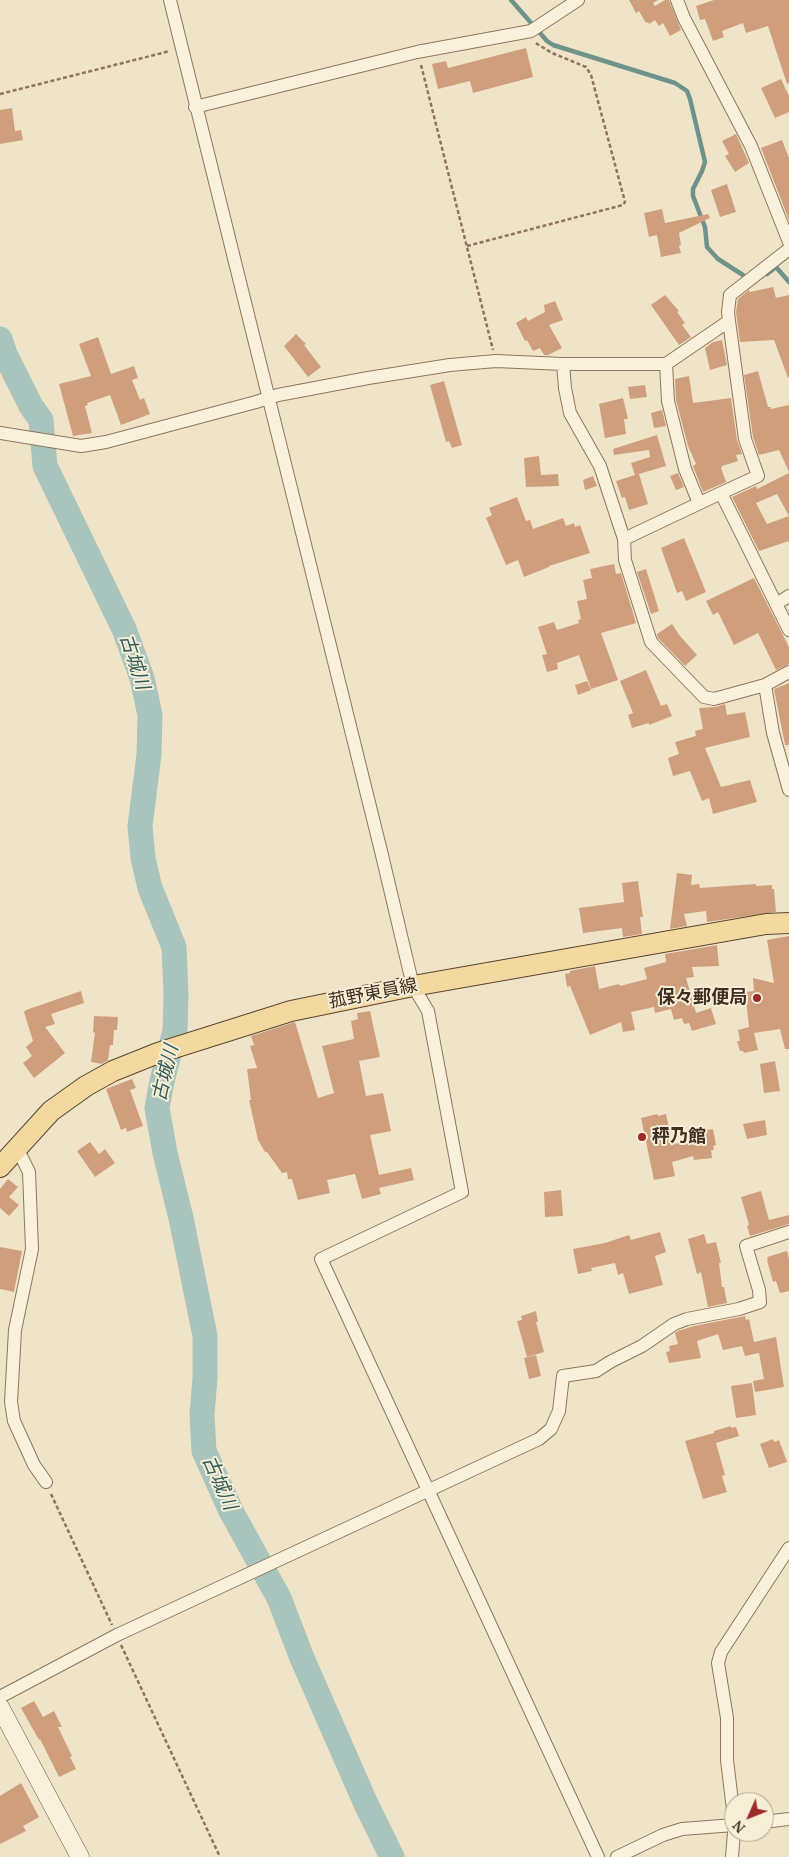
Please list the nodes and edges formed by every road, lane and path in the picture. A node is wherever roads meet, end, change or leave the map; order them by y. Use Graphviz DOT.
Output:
graph roads {
  1 [pos="170,0"];
  2 [pos="578,0"];
  3 [pos="677,0"];
  4 [pos="532,29"];
  5 [pos="181,48"];
  6 [pos="418,52"];
  7 [pos="0,94"];
  8 [pos="195,107"];
  9 [pos="789,242"];
  10 [pos="467,246"];
  11 [pos="789,249"];
  12 [pos="728,321"];
  13 [pos="496,361"];
  14 [pos="563,364"];
  15 [pos="666,364"];
  16 [pos="269,398"];
  17 [pos="0,433"];
  18 [pos="721,493"];
  19 [pos="699,503"];
  20 [pos="624,540"];
  21 [pos="789,596"];
  22 [pos="776,604"];
  23 [pos="789,630"];
  24 [pos="789,672"];
  25 [pos="765,685"];
  26 [pos="789,790"];
  27 [pos="789,923"];
  28 [pos="413,986"];
  29 [pos="17,1148"];
  30 [pos="0,1167"];
  31 [pos="789,1232"];
  32 [pos="46,1482"];
  33 [pos="427,1490"];
  34 [pos="789,1548"];
  35 [pos="117,1636"];
  36 [pos="0,1697"];
  37 [pos="0,1707"];
  38 [pos="730,1792"];
  39 [pos="789,1819"];
  40 [pos="774,1821"];
  41 [pos="724,1826"];
  42 [pos="733,1842"];
  43 [pos="80,1857"];
  44 [pos="220,1857"];
  45 [pos="598,1857"];
  46 [pos="617,1857"];
  47 [pos="732,1857"];
  1 -- 5 [label="street"];
  2 -- 4 [label="street"];
  3 -- 9 [label="street"];
  4 -- 6 [label="street"];
  4 -- 10 [label="path"];
  5 -- 7 [label="path"];
  5 -- 8 [label="street"];
  6 -- 8 [label="street"];
  6 -- 10 [label="path"];
  8 -- 16 [label="street"];
  10 -- 13 [label="path"];
  11 -- 12 [label="street"];
  12 -- 15 [label="street"];
  12 -- 18 [label="street"];
  13 -- 14 [label="street"];
  13 -- 16 [label="street"];
  14 -- 15 [label="street"];
  14 -- 20 [label="street"];
  15 -- 19 [label="street"];
  16 -- 17 [label="street"];
  16 -- 28 [label="street"];
  18 -- 19 [label="street"];
  18 -- 22 [label="street"];
  19 -- 20 [label="street"];
  20 -- 25 [label="street"];
  21 -- 22 [label="street"];
  22 -- 23 [label="street"];
  24 -- 25 [label="street"];
  25 -- 26 [label="street"];
  27 -- 28 [label="main road, 菰野東員線"];
  28 -- 29 [label="main road, 菰野東員線"];
  28 -- 33 [label="street"];
  29 -- 30 [label="main road, 菰野東員線"];
  29 -- 32 [label="street"];
  31 -- 33 [label="street"];
  32 -- 35 [label="path"];
  33 -- 35 [label="street"];
  33 -- 45 [label="street"];
  34 -- 38 [label="street"];
  35 -- 36 [label="street"];
  35 -- 44 [label="path"];
  37 -- 43 [label="main road"];
  39 -- 40 [label="street"];
  41 -- 46 [label="street"];
  42 -- 47 [label="street"];
}
